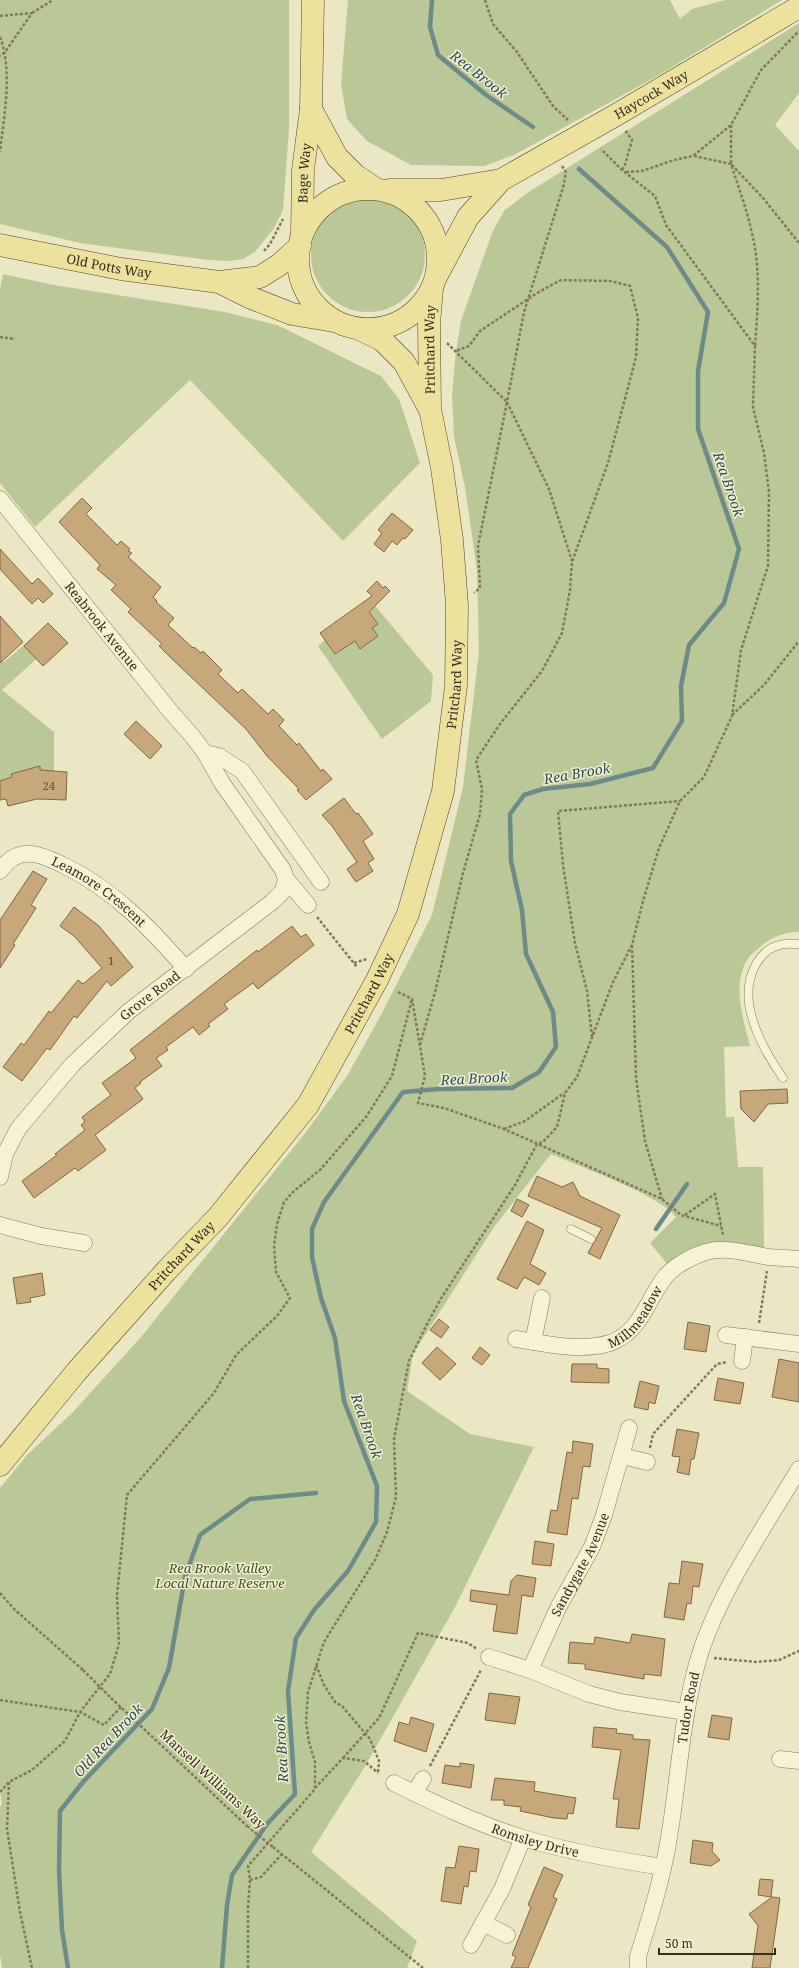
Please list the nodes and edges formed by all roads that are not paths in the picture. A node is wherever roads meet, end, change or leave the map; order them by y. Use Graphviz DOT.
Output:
graph roads {
  1 [pos="313,0"];
  2 [pos="799,7"];
  3 [pos="311,109"];
  4 [pos="501,180"];
  5 [pos="379,190"];
  6 [pos="301,242"];
  7 [pos="0,246"];
  8 [pos="219,282"];
  9 [pos="434,282"];
  10 [pos="347,325"];
  11 [pos="430,409"];
  12 [pos="0,499"];
  13 [pos="205,753"];
  14 [pos="0,870"];
  15 [pos="286,879"];
  16 [pos="321,882"];
  17 [pos="308,905"];
  18 [pos="799,944"];
  19 [pos="186,969"];
  20 [pos="783,1078"];
  21 [pos="2,1153"];
  22 [pos="0,1177"];
  23 [pos="0,1224"];
  24 [pos="571,1229"];
  25 [pos="591,1239"];
  26 [pos="84,1244"];
  27 [pos="799,1259"];
  28 [pos="542,1298"];
  29 [pos="726,1335"];
  30 [pos="751,1337"];
  31 [pos="516,1339"];
  32 [pos="533,1342"];
  33 [pos="799,1344"];
  34 [pos="742,1361"];
  35 [pos="629,1428"];
  36 [pos="622,1456"];
  37 [pos="647,1462"];
  38 [pos="0,1465"];
  39 [pos="799,1469"];
  40 [pos="489,1657"];
  41 [pos="530,1670"];
  42 [pos="686,1712"];
  43 [pos="780,1759"];
  44 [pos="799,1761"];
  45 [pos="423,1779"];
  46 [pos="394,1782"];
  47 [pos="414,1793"];
  48 [pos="523,1838"];
  49 [pos="663,1867"];
  50 [pos="483,1923"];
  51 [pos="507,1935"];
  52 [pos="471,1945"];
  53 [pos="638,1968"];
  1 -- 3 [label="main road, Bage Way"];
  2 -- 4 [label="main road, Haycock Way"];
  3 -- 5 [label="main road, Bage Way"];
  3 -- 6 [label="main road, Bage Way"];
  4 -- 5 [label="main road, Haycock Way"];
  4 -- 9 [label="main road, Haycock Way"];
  5 -- 6 [label="main road"];
  5 -- 9 [label="main road"];
  6 -- 8 [label="main road, Old Potts Way"];
  6 -- 10 [label="main road"];
  7 -- 8 [label="main road, Old Potts Way"];
  8 -- 10 [label="main road, Old Potts Way"];
  9 -- 10 [label="main road"];
  9 -- 11 [label="main road, Pritchard Way"];
  10 -- 11 [label="main road, Pritchard Way"];
  11 -- 38 [label="main road, Pritchard Way"];
  12 -- 13 [label="street, Reabrook Avenue"];
  13 -- 15 [label="street, Reabrook Avenue"];
  13 -- 16 [label="street"];
  14 -- 19 [label="street, Leamore Crescent"];
  15 -- 17 [label="street"];
  15 -- 19 [label="street, Grove Road"];
  18 -- 20 [label="lane"];
  19 -- 21 [label="street, Grove Road"];
  21 -- 22 [label="street, Grove Road"];
  23 -- 26 [label="street"];
  24 -- 25 [label="lane"];
  27 -- 32 [label="street, Millmeadow"];
  28 -- 32 [label="street"];
  29 -- 30 [label="street"];
  30 -- 33 [label="street"];
  30 -- 34 [label="street"];
  31 -- 32 [label="street, Millmeadow"];
  35 -- 36 [label="street, Sandygate Avenue"];
  36 -- 37 [label="street"];
  36 -- 41 [label="street, Sandygate Avenue"];
  39 -- 42 [label="street, Tudor Road"];
  40 -- 41 [label="street"];
  41 -- 42 [label="street"];
  42 -- 49 [label="street, Tudor Road"];
  43 -- 44 [label="street"];
  45 -- 47 [label="street"];
  46 -- 47 [label="street, Romsley Drive"];
  47 -- 48 [label="street, Romsley Drive"];
  48 -- 49 [label="street, Romsley Drive"];
  48 -- 50 [label="street"];
  49 -- 53 [label="street, Tudor Road"];
  50 -- 51 [label="street"];
  50 -- 52 [label="street"];
}
